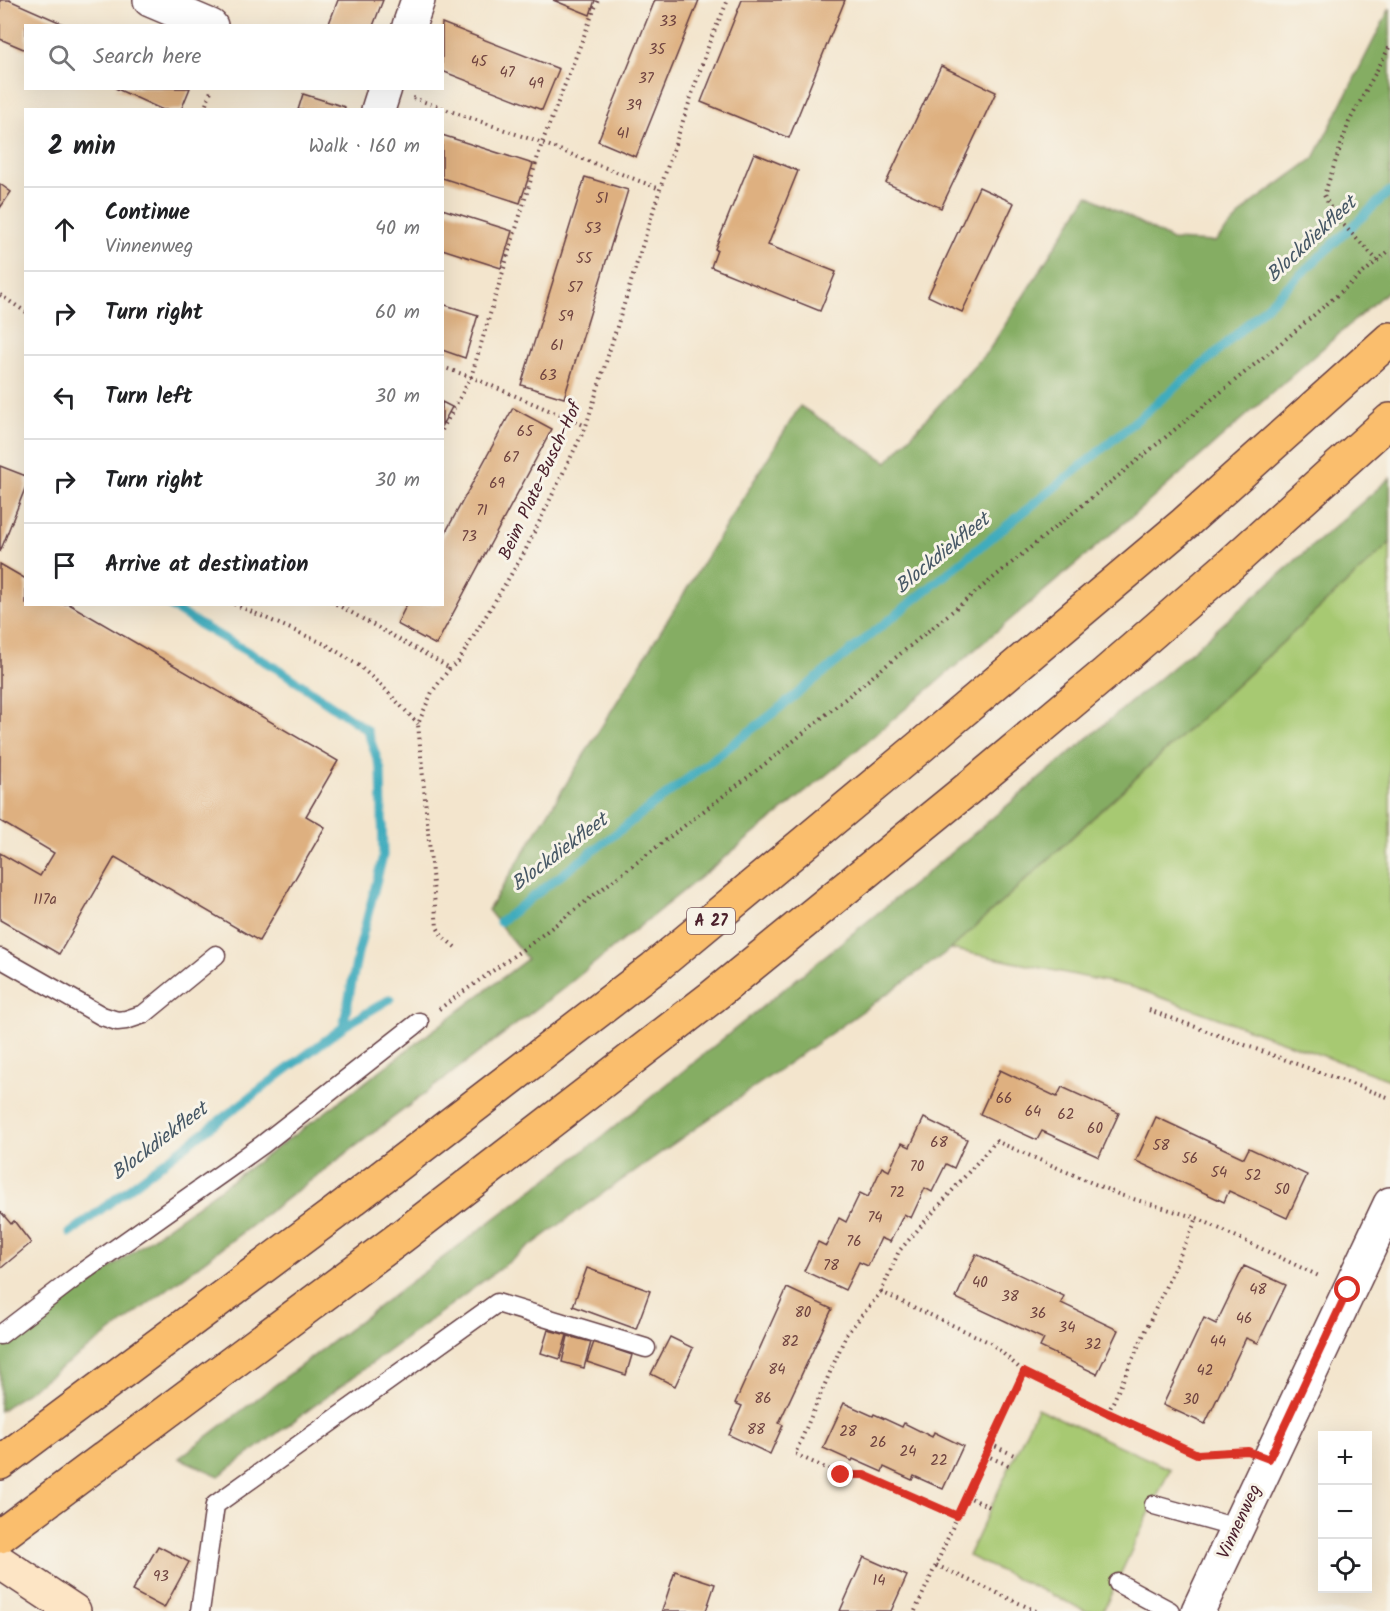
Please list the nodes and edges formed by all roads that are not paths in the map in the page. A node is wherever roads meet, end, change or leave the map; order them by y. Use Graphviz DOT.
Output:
graph roads {
  1 [pos="150,0"];
  2 [pos="418,0"];
  3 [pos="206,24"];
  4 [pos="409,24"];
  5 [pos="397,92"];
  6 [pos="380,108"];
  7 [pos="1390,339"];
  8 [pos="1390,420"];
  9 [pos="216,955"];
  10 [pos="0,958"];
  11 [pos="419,1022"];
  12 [pos="1390,1204"];
  13 [pos="0,1335"];
  14 [pos="646,1348"];
  15 [pos="0,1463"];
  16 [pos="1154,1505"];
  17 [pos="1237,1528"];
  18 [pos="10,1529"];
  19 [pos="0,1562"];
  20 [pos="1118,1583"];
  21 [pos="74,1611"];
  22 [pos="200,1611"];
  23 [pos="1170,1611"];
  24 [pos="1198,1611"];
  1 -- 3 [label="street"];
  2 -- 4 [label="street"];
  5 -- 6 [label="street"];
  7 -- 15 [label="highway, A 27"];
  8 -- 18 [label="highway"];
  9 -- 10 [label="lane"];
  11 -- 13 [label="lane"];
  12 -- 17 [label="street, Vinnenweg"];
  14 -- 22 [label="lane"];
  16 -- 17 [label="lane"];
  17 -- 24 [label="street, Vinnenweg"];
  19 -- 21 [label="main road"];
  20 -- 23 [label="lane"];
}
